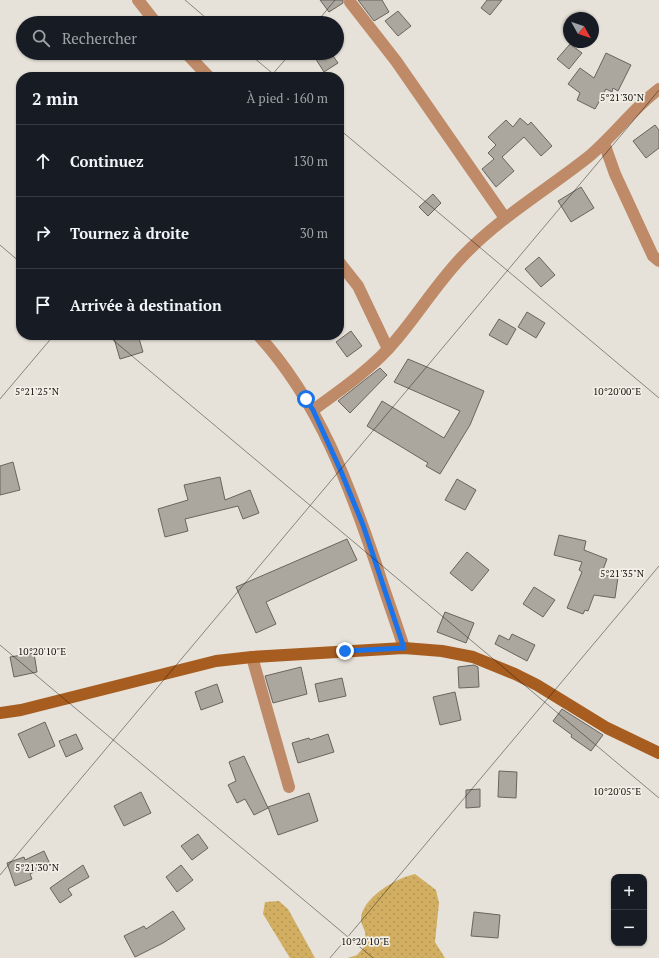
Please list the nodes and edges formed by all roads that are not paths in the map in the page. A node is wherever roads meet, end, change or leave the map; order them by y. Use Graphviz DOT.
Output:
graph roads {
  1 [pos="138,0"];
  2 [pos="350,2"];
  3 [pos="151,16"];
  4 [pos="193,60"];
  5 [pos="204,72"];
  6 [pos="659,89"];
  7 [pos="604,143"];
  8 [pos="505,218"];
  9 [pos="659,261"];
  10 [pos="344,268"];
  11 [pos="262,340"];
  12 [pos="388,349"];
  13 [pos="313,410"];
  14 [pos="404,648"];
  15 [pos="252,657"];
  16 [pos="0,713"];
  17 [pos="659,753"];
  18 [pos="289,787"];
  1 -- 3 [label="street"];
  2 -- 8 [label="street"];
  4 -- 5 [label="street"];
  6 -- 7 [label="street"];
  7 -- 8 [label="street"];
  7 -- 9 [label="street"];
  8 -- 12 [label="street"];
  10 -- 12 [label="street"];
  11 -- 13 [label="street"];
  12 -- 13 [label="street"];
  13 -- 14 [label="street"];
  14 -- 15 [label="street"];
  14 -- 17 [label="street"];
  15 -- 16 [label="street"];
  15 -- 18 [label="street"];
}
